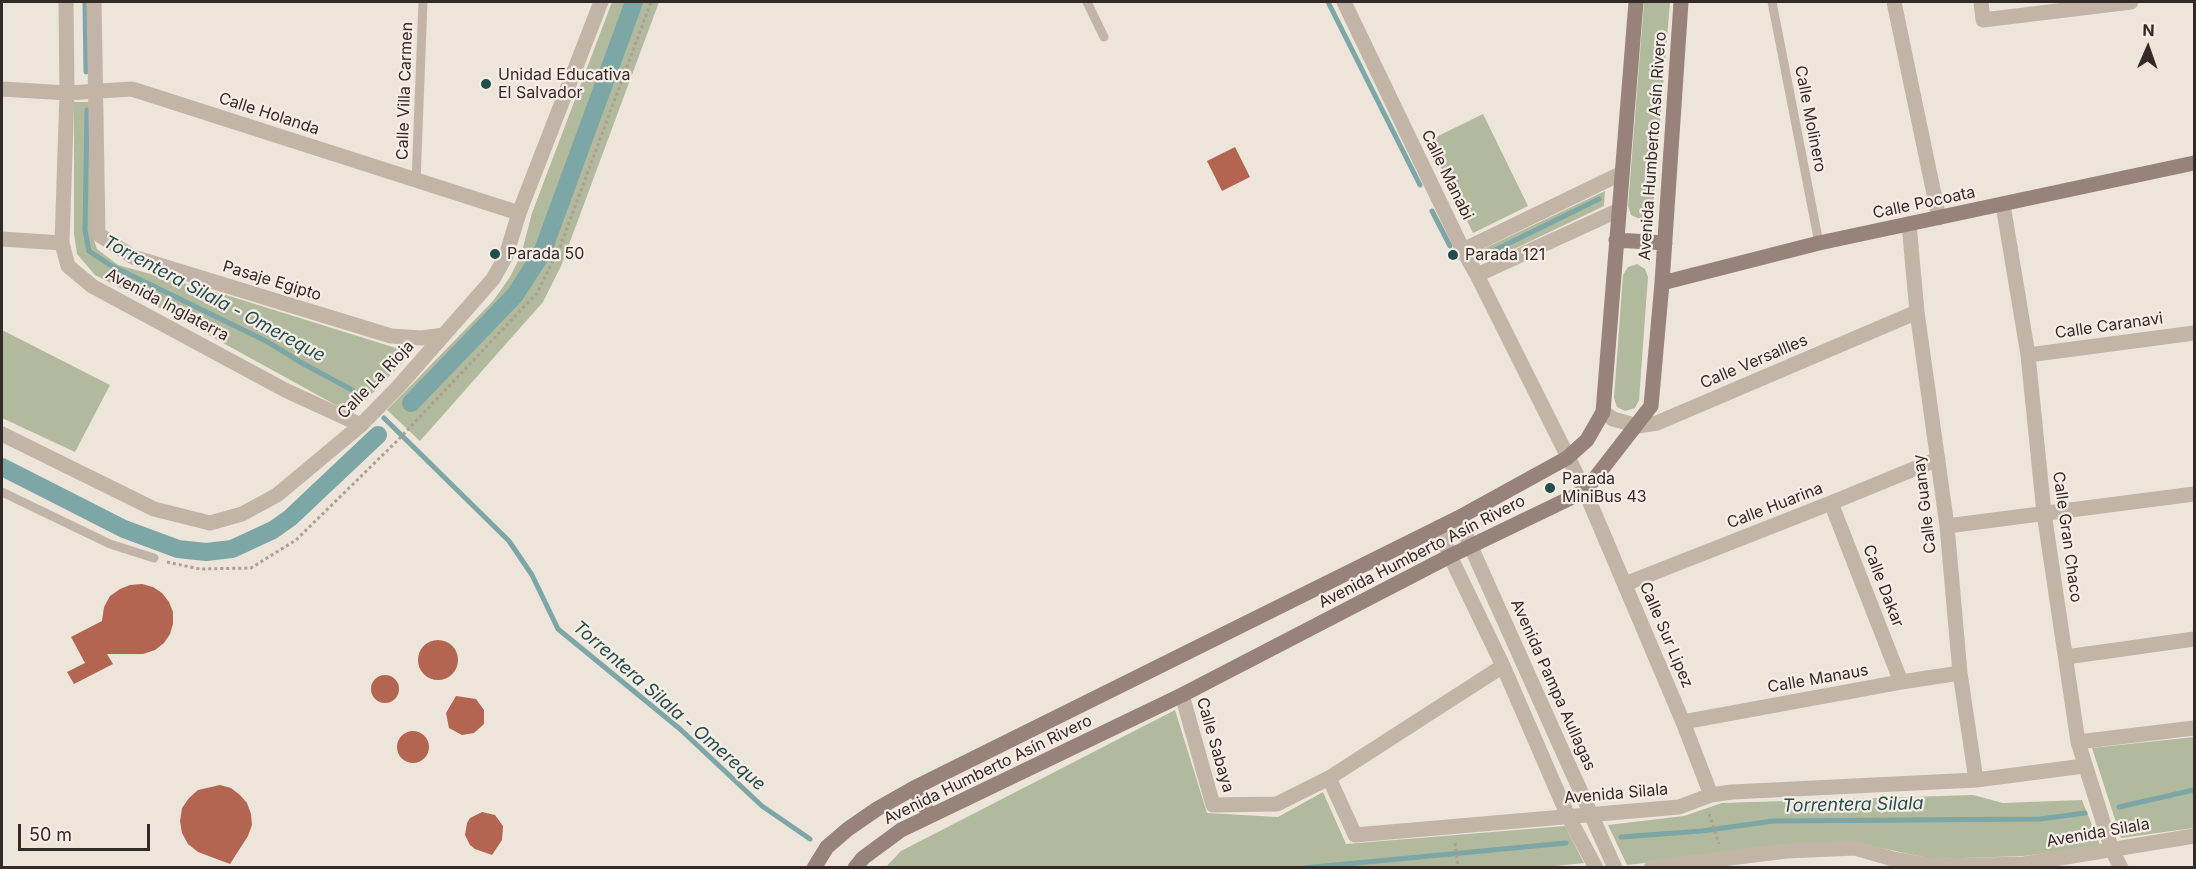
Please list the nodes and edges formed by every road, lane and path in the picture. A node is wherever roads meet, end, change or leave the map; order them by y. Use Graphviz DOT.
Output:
graph roads {
  1 [pos="66,2"];
  2 [pos="94,2"];
  3 [pos="423,2"];
  4 [pos="601,2"];
  5 [pos="1087,2"];
  6 [pos="1344,2"];
  7 [pos="1636,2"];
  8 [pos="1681,2"];
  9 [pos="1772,2"];
  10 [pos="1894,2"];
  11 [pos="1981,2"];
  12 [pos="2131,2"];
  13 [pos="1104,38"];
  14 [pos="2,90"];
  15 [pos="95,90"];
  16 [pos="67,93"];
  17 [pos="2194,163"];
  18 [pos="1622,173"];
  19 [pos="416,181"];
  20 [pos="2003,205"];
  21 [pos="1619,210"];
  22 [pos="519,213"];
  23 [pos="1939,218"];
  24 [pos="1909,224"];
  25 [pos="2,239"];
  26 [pos="1616,240"];
  27 [pos="62,243"];
  28 [pos="1665,243"];
  29 [pos="1819,243"];
  30 [pos="1463,250"];
  31 [pos="1478,275"];
  32 [pos="1662,283"];
  33 [pos="1917,312"];
  34 [pos="2194,333"];
  35 [pos="444,335"];
  36 [pos="2028,355"];
  37 [pos="1603,412"];
  38 [pos="361,425"];
  39 [pos="1638,426"];
  40 [pos="2,435"];
  41 [pos="1567,458"];
  42 [pos="1938,459"];
  43 [pos="1585,491"];
  44 [pos="2,492"];
  45 [pos="2194,494"];
  46 [pos="1831,503"];
  47 [pos="2044,513"];
  48 [pos="1458,518"];
  49 [pos="1947,526"];
  50 [pos="1438,527"];
  51 [pos="1472,547"];
  52 [pos="1450,556"];
  53 [pos="153,558"];
  54 [pos="1625,584"];
  55 [pos="2194,639"];
  56 [pos="2066,657"];
  57 [pos="1503,666"];
  58 [pos="1960,673"];
  59 [pos="1901,682"];
  60 [pos="1182,694"];
  61 [pos="1683,722"];
  62 [pos="2194,728"];
  63 [pos="2078,742"];
  64 [pos="2084,766"];
  65 [pos="1329,778"];
  66 [pos="1976,780"];
  67 [pos="914,788"];
  68 [pos="1711,795"];
  69 [pos="930,816"];
  70 [pos="1568,816"];
  71 [pos="1592,816"];
  72 [pos="1712,823"];
  73 [pos="1717,836"];
  74 [pos="2194,836"];
  75 [pos="1455,845"];
  76 [pos="2112,850"];
  77 [pos="1894,863"];
  78 [pos="2024,866"];
  79 [pos="814,867"];
  80 [pos="855,867"];
  81 [pos="1458,867"];
  82 [pos="1596,867"];
  83 [pos="1615,867"];
  84 [pos="1651,867"];
  85 [pos="2121,867"];
  1 -- 16 [label="street, Avenida Inglaterra"];
  2 -- 15 [label="street"];
  3 -- 19 [label="lane, Calle Villa Carmen"];
  4 -- 22 [label="street, Calle La Rioja"];
  5 -- 13 [label="lane"];
  6 -- 30 [label="street, Calle Manabi"];
  7 -- 18 [label="street, Avenida Humberto Asín Rivero"];
  8 -- 28 [label="street, Avenida Humberto Asín Rivero"];
  9 -- 29 [label="lane, Calle Molinero"];
  10 -- 23 [label="street"];
  11 -- 12 [label="street"];
  14 -- 16 [label="street, Calle Holanda"];
  15 -- 16 [label="street, Calle Holanda"];
  15 -- 19 [label="street, Calle Holanda"];
  15 -- 35 [label="street, Pasaje Egipto"];
  16 -- 27 [label="street, Avenida Inglaterra"];
  17 -- 20 [label="street, Calle Pocoata"];
  18 -- 21 [label="street, Avenida Humberto Asín Rivero"];
  18 -- 30 [label="street"];
  19 -- 22 [label="street, Calle Holanda"];
  20 -- 23 [label="street, Calle Pocoata"];
  20 -- 36 [label="street, Calle Gran Chaco"];
  21 -- 26 [label="street, Avenida Humberto Asín Rivero"];
  21 -- 31 [label="street"];
  22 -- 35 [label="street, Calle La Rioja"];
  23 -- 24 [label="street, Calle Pocoata"];
  24 -- 29 [label="street, Calle Pocoata"];
  24 -- 33 [label="street, Calle Guanay"];
  25 -- 27 [label="street"];
  26 -- 28 [label="street"];
  26 -- 37 [label="street, Avenida Humberto Asín Rivero"];
  27 -- 38 [label="street, Avenida Inglaterra"];
  28 -- 32 [label="street, Avenida Humberto Asín Rivero"];
  29 -- 32 [label="street, Calle Pocoata"];
  30 -- 31 [label="street, Calle Manabi"];
  31 -- 41 [label="street, Calle Manabi"];
  32 -- 39 [label="street, Avenida Humberto Asín Rivero"];
  33 -- 39 [label="street, Calle Versallles"];
  33 -- 42 [label="street, Calle Guanay"];
  34 -- 36 [label="street, Calle Caranavi"];
  35 -- 38 [label="street, Calle La Rioja"];
  36 -- 47 [label="street, Calle Gran Chaco"];
  37 -- 39 [label="street"];
  37 -- 41 [label="street, Avenida Humberto Asín Rivero"];
  38 -- 40 [label="street, Calle La Rioja"];
  39 -- 43 [label="street, Avenida Humberto Asín Rivero"];
  41 -- 43 [label="street, Calle Manabi"];
  41 -- 48 [label="street, Avenida Humberto Asín Rivero"];
  42 -- 46 [label="street, Calle Huarina"];
  42 -- 49 [label="street, Calle Guanay"];
  43 -- 51 [label="street, Avenida Humberto Asín Rivero"];
  43 -- 54 [label="street, Calle Sur Lipez"];
  44 -- 53 [label="lane"];
  45 -- 47 [label="street"];
  46 -- 54 [label="street, Calle Huarina"];
  46 -- 59 [label="street, Calle Dakar"];
  47 -- 49 [label="street"];
  47 -- 56 [label="street, Calle Gran Chaco"];
  48 -- 50 [label="street, Avenida Humberto Asín Rivero"];
  48 -- 51 [label="street, Avenida Pampa Aullagas"];
  49 -- 58 [label="street, Calle Guanay"];
  50 -- 52 [label="street"];
  50 -- 67 [label="street, Avenida Humberto Asín Rivero"];
  51 -- 52 [label="street, Avenida Humberto Asín Rivero"];
  51 -- 71 [label="street, Avenida Pampa Aullagas"];
  52 -- 57 [label="street"];
  52 -- 60 [label="street, Avenida Humberto Asín Rivero"];
  54 -- 61 [label="street, Calle Sur Lipez"];
  55 -- 56 [label="street"];
  56 -- 63 [label="street, Calle Gran Chaco"];
  57 -- 65 [label="street"];
  57 -- 70 [label="street"];
  58 -- 59 [label="street, Calle Manaus"];
  58 -- 66 [label="street, Calle Guanay"];
  59 -- 61 [label="street, Calle Manaus"];
  60 -- 65 [label="street, Calle Sabaya"];
  60 -- 69 [label="street, Avenida Humberto Asín Rivero"];
  61 -- 68 [label="street, Calle Sur Lipez"];
  62 -- 63 [label="street"];
  63 -- 64 [label="street, Calle Gran Chaco"];
  64 -- 66 [label="street, Avenida Silala"];
  64 -- 76 [label="street, Calle Gran Chaco"];
  65 -- 70 [label="street, Avenida Silala"];
  66 -- 68 [label="street, Avenida Silala"];
  67 -- 69 [label="street"];
  67 -- 79 [label="street, Avenida Humberto Asín Rivero"];
  68 -- 71 [label="street, Avenida Silala"];
  69 -- 80 [label="street, Avenida Humberto Asín Rivero"];
  70 -- 71 [label="street, Avenida Silala"];
  70 -- 82 [label="street"];
  71 -- 83 [label="street, Avenida Pampa Aullagas"];
  72 -- 73 [label="path"];
  74 -- 76 [label="street, Avenida Silala"];
  75 -- 81 [label="path"];
  76 -- 78 [label="street, Avenida Silala"];
  76 -- 85 [label="street, Calle Gran Chaco"];
  77 -- 78 [label="street, Avenida Silala"];
  77 -- 84 [label="street, Avenida Silala"];
}
